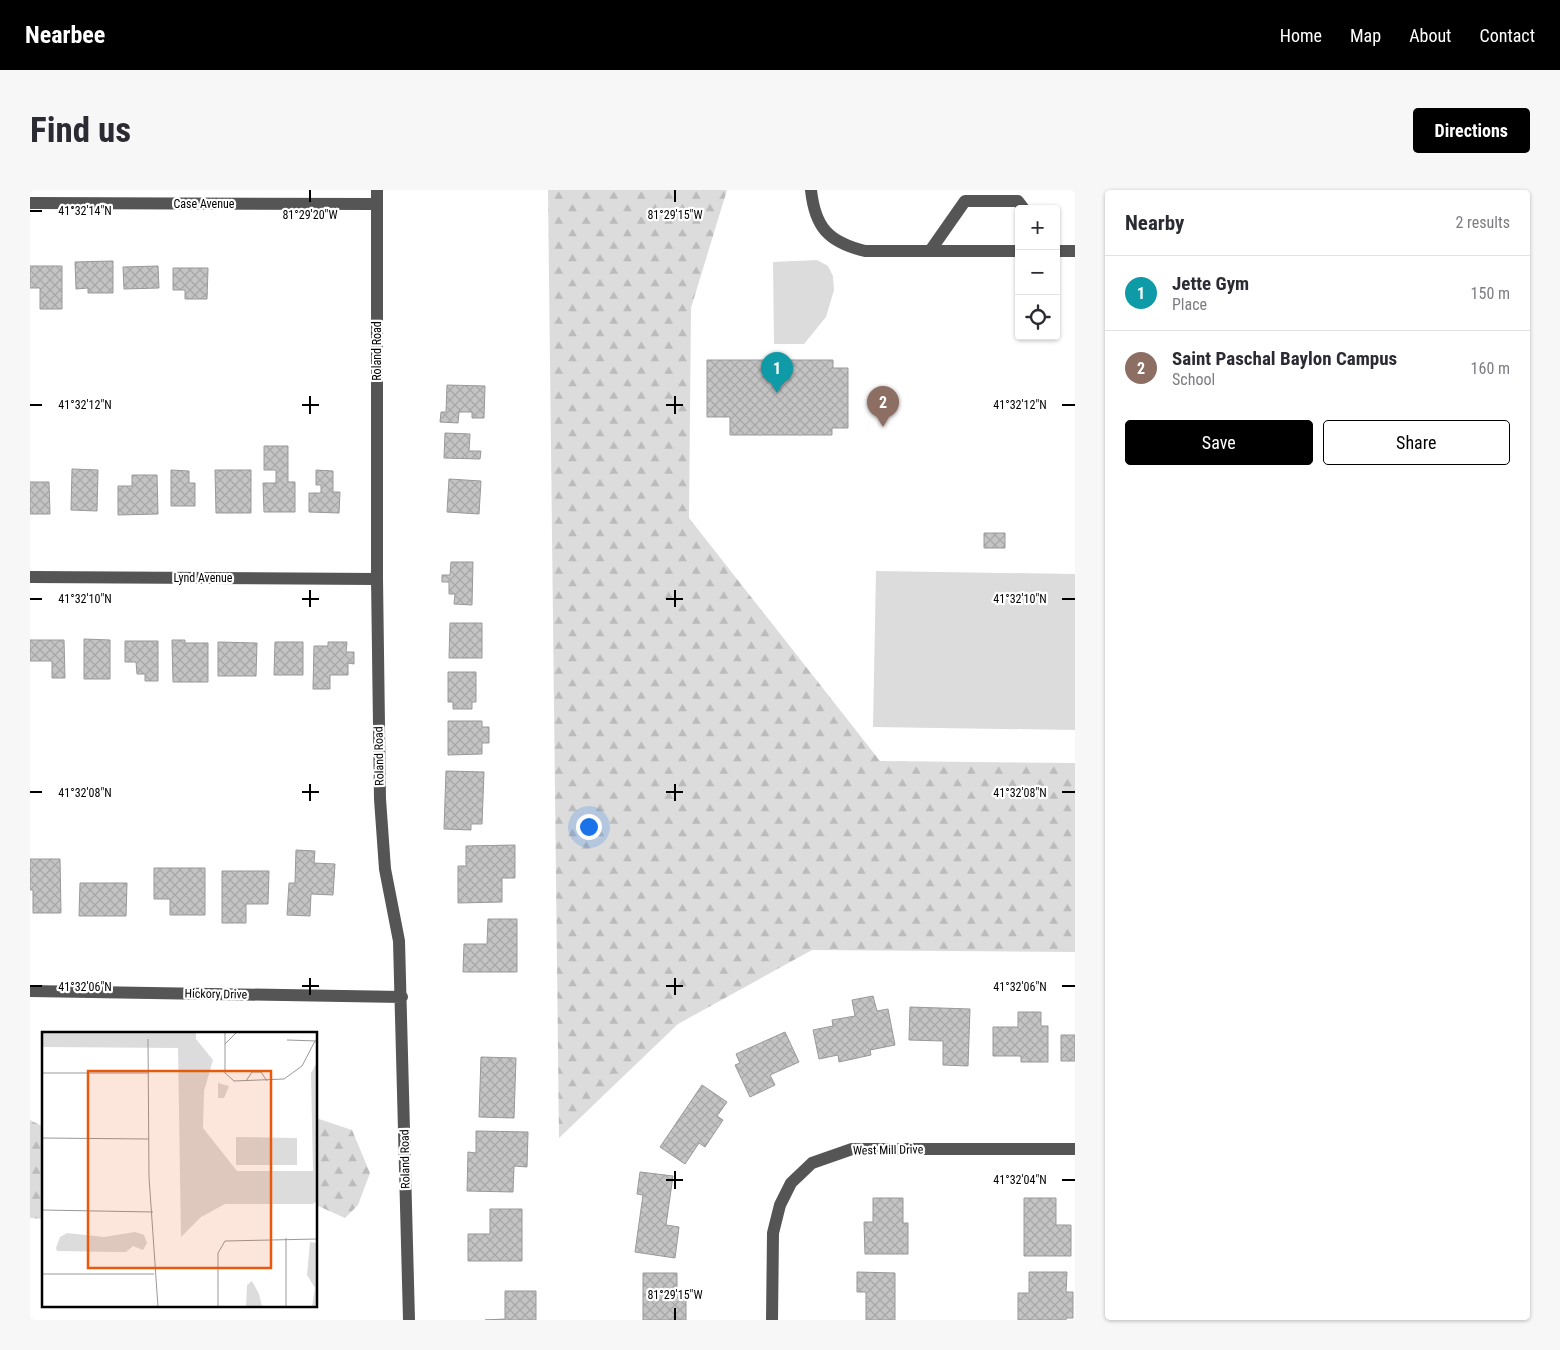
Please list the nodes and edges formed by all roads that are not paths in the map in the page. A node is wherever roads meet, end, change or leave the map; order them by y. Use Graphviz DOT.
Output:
graph roads {
  1 [pos="377,190"];
  2 [pos="811,190"];
  3 [pos="30,203"];
  4 [pos="377,204"];
  5 [pos="1021,205"];
  6 [pos="945,229"];
  7 [pos="930,250"];
  8 [pos="947,250"];
  9 [pos="1015,250"];
  10 [pos="1060,250"];
  11 [pos="1075,250"];
  12 [pos="30,577"];
  13 [pos="377,579"];
  14 [pos="30,991"];
  15 [pos="402,997"];
  16 [pos="1075,1149"];
  17 [pos="409,1320"];
  18 [pos="772,1320"];
  1 -- 4 [label="street, Roland Road"];
  2 -- 7 [label="street"];
  3 -- 4 [label="street, Case Avenue"];
  4 -- 13 [label="street, Roland Road"];
  5 -- 6 [label="street"];
  6 -- 7 [label="street"];
  6 -- 8 [label="street"];
  7 -- 8 [label="street"];
  8 -- 9 [label="street"];
  10 -- 11 [label="street"];
  12 -- 13 [label="street, Lynd Avenue"];
  13 -- 15 [label="street, Roland Road"];
  14 -- 15 [label="street, Hickory Drive"];
  15 -- 17 [label="street, Roland Road"];
  16 -- 18 [label="street, West Mill Drive"];
}
